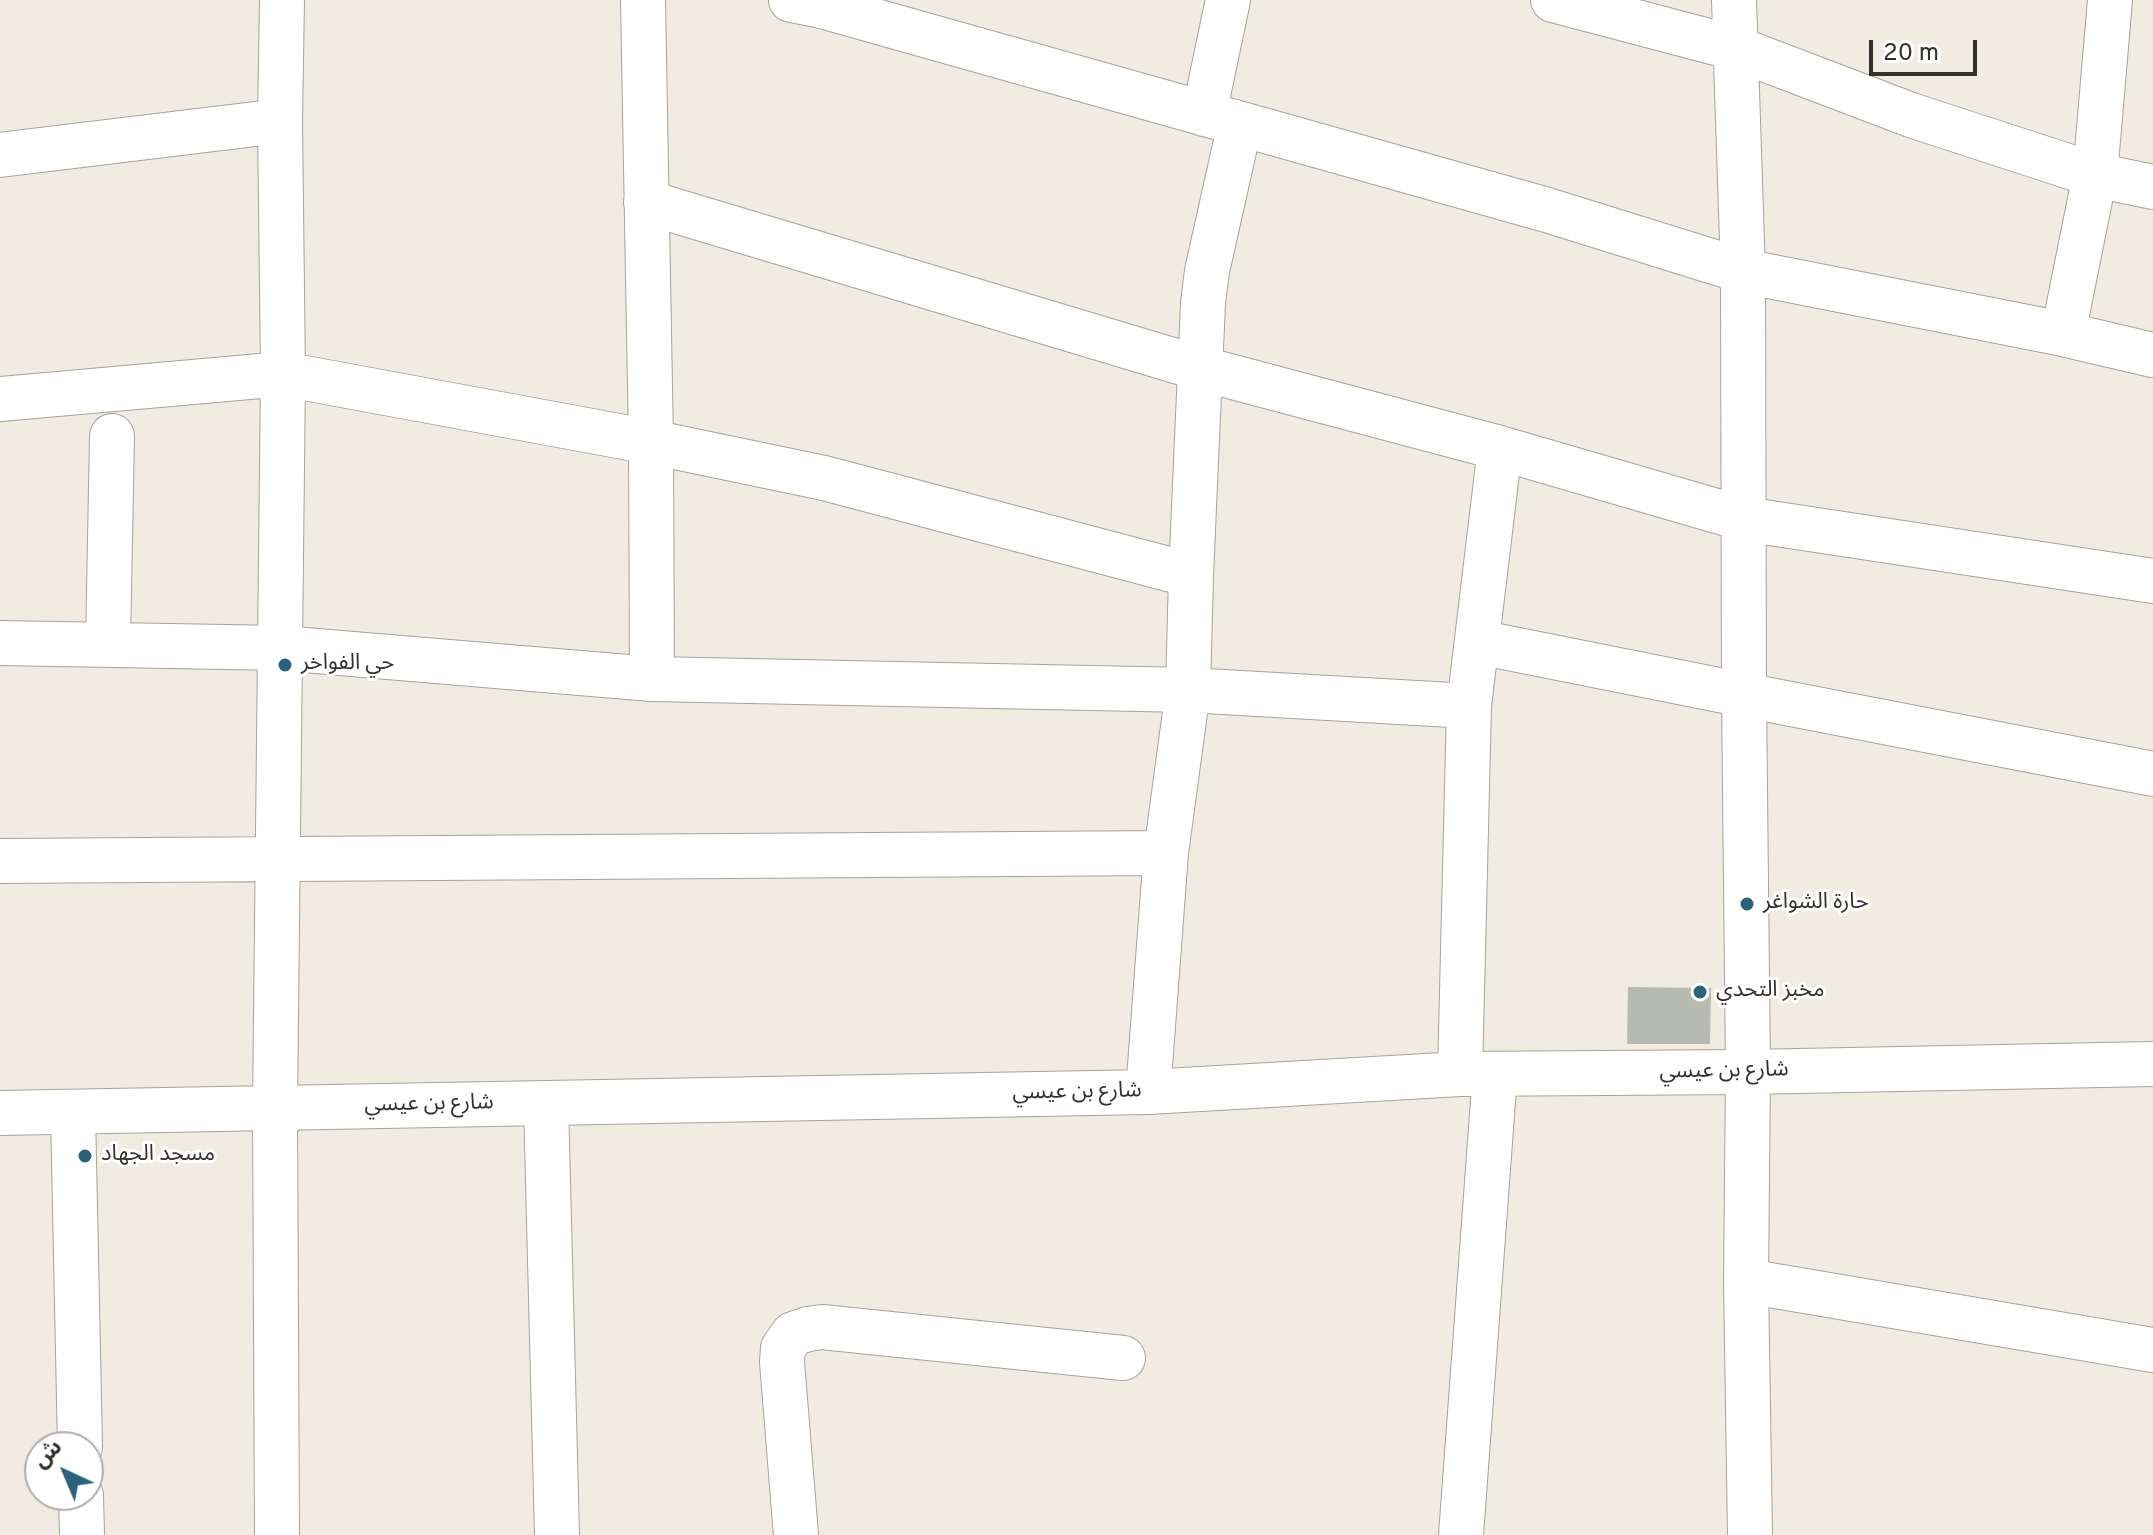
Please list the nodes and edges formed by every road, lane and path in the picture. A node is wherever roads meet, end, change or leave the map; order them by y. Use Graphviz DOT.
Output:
graph roads {
  1 [pos="282,0"];
  2 [pos="643,0"];
  3 [pos="791,0"];
  4 [pos="1228,0"];
  5 [pos="1553,0"];
  6 [pos="1734,0"];
  7 [pos="2110,0"];
  8 [pos="1735,48"];
  9 [pos="1222,119"];
  10 [pos="280,121"];
  11 [pos="0,155"];
  12 [pos="2095,175"];
  13 [pos="2153,187"];
  14 [pos="646,202"];
  15 [pos="1743,271"];
  16 [pos="2063,334"];
  17 [pos="2153,355"];
  18 [pos="1199,368"];
  19 [pos="283,374"];
  20 [pos="0,399"];
  21 [pos="112,436"];
  22 [pos="651,442"];
  23 [pos="1500,448"];
  24 [pos="1744,519"];
  25 [pos="1191,575"];
  26 [pos="2153,581"];
  27 [pos="1478,642"];
  28 [pos="0,643"];
  29 [pos="108,645"];
  30 [pos="281,648"];
  31 [pos="652,679"];
  32 [pos="1188,690"];
  33 [pos="1744,695"];
  34 [pos="1469,706"];
  35 [pos="2153,774"];
  36 [pos="1166,853"];
  37 [pos="277,859"];
  38 [pos="0,861"];
  39 [pos="2153,1064"];
  40 [pos="1748,1072"];
  41 [pos="1477,1074"];
  42 [pos="1148,1092"];
  43 [pos="546,1103"];
  44 [pos="275,1108"];
  45 [pos="73,1112"];
  46 [pos="0,1113"];
  47 [pos="1746,1281"];
  48 [pos="2153,1350"];
  49 [pos="1123,1358"];
  50 [pos="80,1431"];
  51 [pos="81,1511"];
  52 [pos="82,1535"];
  53 [pos="277,1535"];
  54 [pos="557,1535"];
  55 [pos="796,1535"];
  56 [pos="1461,1535"];
  57 [pos="1750,1535"];
  1 -- 10 [label="street"];
  2 -- 14 [label="street"];
  3 -- 9 [label="street"];
  4 -- 9 [label="street"];
  5 -- 8 [label="street"];
  6 -- 8 [label="street"];
  7 -- 12 [label="street"];
  8 -- 12 [label="street"];
  8 -- 15 [label="street"];
  9 -- 15 [label="street"];
  9 -- 18 [label="street"];
  10 -- 11 [label="street"];
  10 -- 19 [label="street"];
  12 -- 13 [label="street"];
  12 -- 16 [label="street"];
  14 -- 18 [label="street"];
  14 -- 22 [label="street"];
  15 -- 16 [label="street"];
  15 -- 24 [label="street"];
  16 -- 17 [label="street"];
  18 -- 23 [label="street"];
  18 -- 25 [label="street"];
  19 -- 20 [label="street"];
  19 -- 22 [label="street"];
  19 -- 30 [label="street"];
  21 -- 29 [label="street"];
  22 -- 25 [label="street"];
  22 -- 31 [label="street"];
  23 -- 24 [label="street"];
  23 -- 27 [label="street"];
  24 -- 26 [label="street"];
  24 -- 33 [label="street"];
  25 -- 32 [label="street"];
  27 -- 33 [label="street"];
  27 -- 34 [label="street"];
  28 -- 29 [label="street"];
  29 -- 30 [label="street"];
  30 -- 31 [label="street"];
  30 -- 37 [label="street"];
  31 -- 32 [label="street"];
  32 -- 34 [label="street"];
  32 -- 36 [label="street"];
  33 -- 35 [label="street"];
  33 -- 40 [label="street"];
  34 -- 41 [label="street"];
  36 -- 37 [label="street"];
  36 -- 42 [label="street"];
  37 -- 38 [label="street"];
  37 -- 44 [label="street"];
  39 -- 40 [label="street, شارع بن عيسي"];
  40 -- 41 [label="street, شارع بن عيسي"];
  40 -- 47 [label="street"];
  41 -- 42 [label="street, شارع بن عيسي"];
  41 -- 56 [label="street"];
  42 -- 43 [label="street, شارع بن عيسي"];
  43 -- 44 [label="street, شارع بن عيسي"];
  43 -- 54 [label="street"];
  44 -- 45 [label="street, شارع بن عيسي"];
  44 -- 53 [label="street"];
  45 -- 46 [label="street, شارع بن عيسي"];
  45 -- 50 [label="street"];
  47 -- 48 [label="street"];
  47 -- 57 [label="street"];
  49 -- 55 [label="street"];
  51 -- 52 [label="street"];
}
